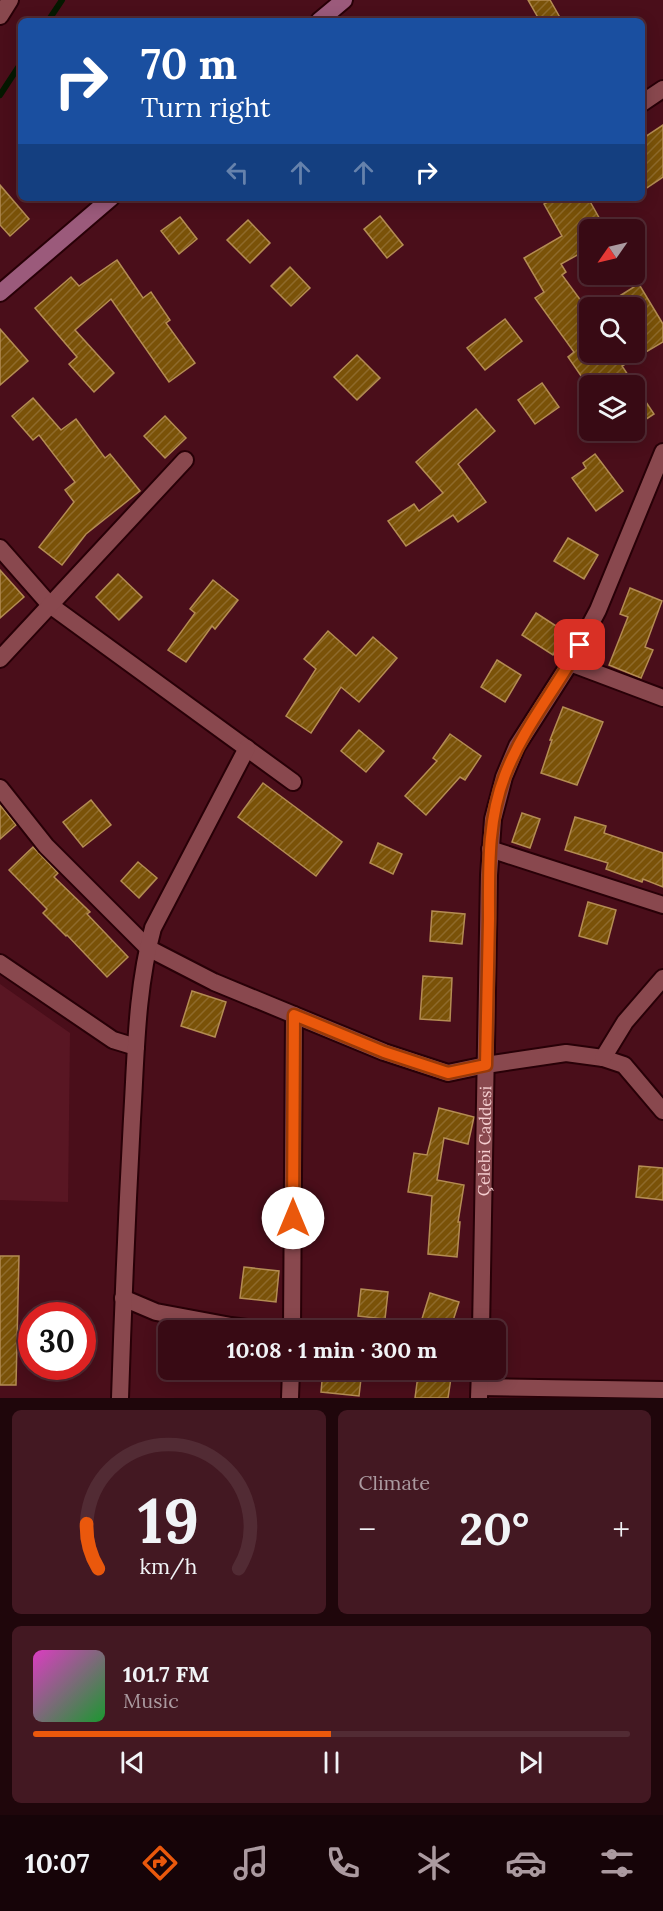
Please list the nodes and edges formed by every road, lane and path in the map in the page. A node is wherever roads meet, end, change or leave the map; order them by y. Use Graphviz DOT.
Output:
graph roads {
  1 [pos="10,0"];
  2 [pos="344,0"];
  3 [pos="0,16"];
  4 [pos="323,18"];
  5 [pos="663,89"];
  6 [pos="645,101"];
  7 [pos="107,201"];
  8 [pos="0,293"];
  9 [pos="663,453"];
  10 [pos="185,460"];
  11 [pos="0,548"];
  12 [pos="50,605"];
  13 [pos="0,659"];
  14 [pos="570,663"];
  15 [pos="663,698"];
  16 [pos="247,748"];
  17 [pos="293,782"];
  18 [pos="0,788"];
  19 [pos="490,849"];
  20 [pos="663,905"];
  21 [pos="148,948"];
  22 [pos="0,963"];
  23 [pos="663,978"];
  24 [pos="294,1015"];
  25 [pos="136,1047"];
  26 [pos="603,1058"];
  27 [pos="486,1065"];
  28 [pos="663,1111"];
  29 [pos="123,1298"];
  30 [pos="199,1320"];
  31 [pos="292,1320"];
  32 [pos="481,1320"];
  33 [pos="291,1380"];
  34 [pos="663,1390"];
  35 [pos="479,1392"];
  36 [pos="613,1394"];
  37 [pos="120,1398"];
  38 [pos="290,1398"];
  1 -- 3 [label="street"];
  2 -- 4 [label="main road"];
  5 -- 6 [label="street"];
  7 -- 8 [label="main road"];
  9 -- 14 [label="street, Çelebi Caddesi"];
  10 -- 12 [label="street"];
  11 -- 12 [label="street"];
  12 -- 13 [label="street"];
  12 -- 16 [label="street"];
  14 -- 15 [label="street"];
  14 -- 19 [label="street, Çelebi Caddesi"];
  16 -- 17 [label="street"];
  16 -- 21 [label="street"];
  18 -- 21 [label="street"];
  19 -- 20 [label="street"];
  19 -- 27 [label="street, Çelebi Caddesi"];
  21 -- 24 [label="street"];
  21 -- 25 [label="street"];
  22 -- 25 [label="street"];
  23 -- 26 [label="street"];
  24 -- 27 [label="street"];
  24 -- 31 [label="street"];
  25 -- 29 [label="street"];
  26 -- 27 [label="street"];
  26 -- 28 [label="street"];
  27 -- 32 [label="street, Çelebi Caddesi"];
  29 -- 30 [label="street"];
  29 -- 37 [label="street"];
  33 -- 38 [label="street"];
  34 -- 36 [label="street"];
  35 -- 36 [label="street"];
}
